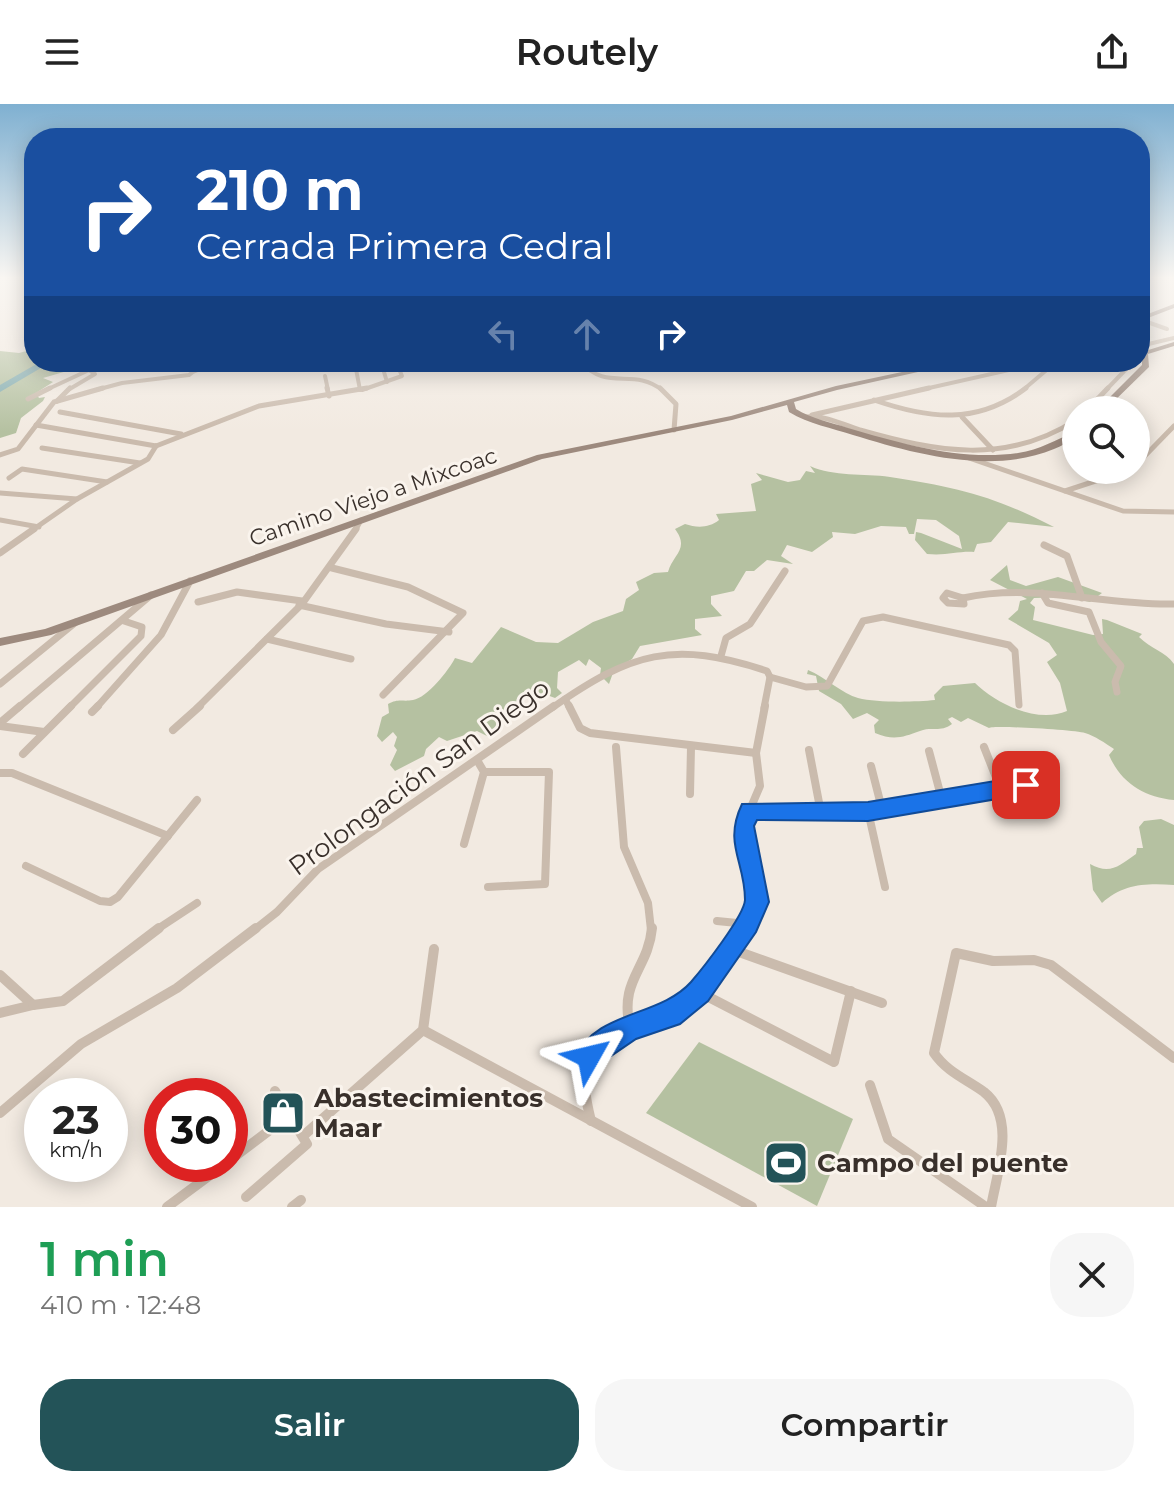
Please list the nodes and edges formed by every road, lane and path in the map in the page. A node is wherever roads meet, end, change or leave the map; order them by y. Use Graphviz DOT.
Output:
graph roads {
  1 [pos="1174,341"];
  2 [pos="1150,345"];
  3 [pos="1150,351"];
  4 [pos="85,372"];
  5 [pos="92,372"];
  6 [pos="192,372"];
  7 [pos="357,372"];
  8 [pos="384,372"];
  9 [pos="400,372"];
  10 [pos="588,372"];
  11 [pos="916,372"];
  12 [pos="1000,372"];
  13 [pos="1044,372"];
  14 [pos="1129,372"];
  15 [pos="1132,372"];
  16 [pos="325,376"];
  17 [pos="387,382"];
  18 [pos="360,391"];
  19 [pos="329,396"];
  20 [pos="1102,396"];
  21 [pos="1112,396"];
  22 [pos="28,399"];
  23 [pos="874,400"];
  24 [pos="57,401"];
  25 [pos="790,401"];
  26 [pos="764,409"];
  27 [pos="60,412"];
  28 [pos="805,416"];
  29 [pos="962,417"];
  30 [pos="36,425"];
  31 [pos="1174,426"];
  32 [pos="1062,429"];
  33 [pos="674,430"];
  34 [pos="184,434"];
  35 [pos="1062,442"];
  36 [pos="156,446"];
  37 [pos="42,448"];
  38 [pos="993,450"];
  39 [pos="1150,451"];
  40 [pos="0,455"];
  41 [pos="962,456"];
  42 [pos="142,463"];
  43 [pos="9,478"];
  44 [pos="107,482"];
  45 [pos="1087,484"];
  46 [pos="1063,492"];
  47 [pos="0,493"];
  48 [pos="77,499"];
  49 [pos="1174,512"];
  50 [pos="0,520"];
  51 [pos="361,520"];
  52 [pos="39,527"];
  53 [pos="1044,545"];
  54 [pos="0,553"];
  55 [pos="332,568"];
  56 [pos="785,571"];
  57 [pos="190,581"];
  58 [pos="1042,593"];
  59 [pos="152,594"];
  60 [pos="963,598"];
  61 [pos="1082,598"];
  62 [pos="198,602"];
  63 [pos="300,603"];
  64 [pos="1174,604"];
  65 [pos="77,621"];
  66 [pos="124,621"];
  67 [pos="449,632"];
  68 [pos="267,639"];
  69 [pos="0,642"];
  70 [pos="721,656"];
  71 [pos="351,659"];
  72 [pos="770,677"];
  73 [pos="0,684"];
  74 [pos="1117,692"];
  75 [pos="383,695"];
  76 [pos="565,699"];
  77 [pos="1019,705"];
  78 [pos="92,712"];
  79 [pos="0,725"];
  80 [pos="173,730"];
  81 [pos="44,732"];
  82 [pos="616,747"];
  83 [pos="691,747"];
  84 [pos="984,747"];
  85 [pos="809,750"];
  86 [pos="929,751"];
  87 [pos="756,753"];
  88 [pos="23,754"];
  89 [pos="477,760"];
  90 [pos="871,766"];
  91 [pos="484,772"];
  92 [pos="0,773"];
  93 [pos="1047,776"];
  94 [pos="1001,790"];
  95 [pos="690,794"];
  96 [pos="197,800"];
  97 [pos="942,800"];
  98 [pos="882,809"];
  99 [pos="750,811"];
  100 [pos="868,811"];
  101 [pos="821,813"];
  102 [pos="168,836"];
  103 [pos="464,844"];
  104 [pos="26,866"];
  105 [pos="488,887"];
  106 [pos="885,887"];
  107 [pos="197,903"];
  108 [pos="717,921"];
  109 [pos="747,924"];
  110 [pos="728,948"];
  111 [pos="434,949"];
  112 [pos="0,975"];
  113 [pos="851,991"];
  114 [pos="699,992"];
  115 [pos="882,1003"];
  116 [pos="33,1005"];
  117 [pos="0,1013"];
  118 [pos="630,1028"];
  119 [pos="423,1030"];
  120 [pos="1174,1058"];
  121 [pos="870,1085"];
  122 [pos="275,1091"];
  123 [pos="0,1113"];
  124 [pos="291,1114"];
  125 [pos="591,1121"];
  126 [pos="303,1136"];
  127 [pos="248,1146"];
  128 [pos="201,1182"];
  129 [pos="246,1197"];
  130 [pos="167,1207"];
  131 [pos="752,1207"];
  132 [pos="989,1207"];
  1 -- 2 [label="street"];
  1 -- 3 [label="main road"];
  4 -- 22 [label="street"];
  5 -- 24 [label="street"];
  6 -- 24 [label="street"];
  7 -- 18 [label="street"];
  8 -- 17 [label="street"];
  9 -- 17 [label="street"];
  10 -- 33 [label="street"];
  11 -- 25 [label="main road, Camino Viejo a Mixcoac"];
  12 -- 23 [label="street"];
  13 -- 29 [label="street"];
  14 -- 20 [label="street"];
  15 -- 21 [label="main road"];
  16 -- 19 [label="street"];
  17 -- 18 [label="street"];
  18 -- 19 [label="street"];
  19 -- 34 [label="street"];
  23 -- 28 [label="street"];
  23 -- 29 [label="street"];
  24 -- 30 [label="street"];
  25 -- 26 [label="main road, Camino Viejo a Mixcoac"];
  25 -- 28 [label="main road"];
  26 -- 28 [label="main road"];
  26 -- 33 [label="main road, Camino Viejo a Mixcoac"];
  27 -- 34 [label="street"];
  28 -- 38 [label="street"];
  28 -- 41 [label="main road"];
  29 -- 38 [label="street"];
  30 -- 36 [label="street"];
  30 -- 40 [label="street"];
  31 -- 39 [label="street"];
  32 -- 38 [label="street"];
  33 -- 51 [label="main road, Camino Viejo a Mixcoac"];
  34 -- 36 [label="street"];
  35 -- 41 [label="main road"];
  36 -- 42 [label="street"];
  37 -- 42 [label="street"];
  41 -- 46 [label="street"];
  42 -- 44 [label="street"];
  43 -- 44 [label="street"];
  44 -- 48 [label="street"];
  45 -- 46 [label="street"];
  46 -- 49 [label="street"];
  47 -- 48 [label="street"];
  48 -- 52 [label="street"];
  50 -- 52 [label="street"];
  51 -- 55 [label="street"];
  51 -- 57 [label="main road, Camino Viejo a Mixcoac"];
  52 -- 54 [label="street"];
  53 -- 61 [label="street"];
  55 -- 63 [label="street"];
  55 -- 67 [label="street"];
  56 -- 70 [label="street"];
  57 -- 59 [label="main road, Camino Viejo a Mixcoac"];
  57 -- 78 [label="street"];
  58 -- 60 [label="street"];
  58 -- 61 [label="street"];
  58 -- 74 [label="street"];
  59 -- 65 [label="main road, Camino Viejo a Mixcoac"];
  59 -- 66 [label="street"];
  61 -- 64 [label="street"];
  62 -- 63 [label="street"];
  63 -- 67 [label="street"];
  63 -- 68 [label="street"];
  65 -- 69 [label="main road, Camino Viejo a Mixcoac"];
  65 -- 73 [label="street"];
  66 -- 79 [label="street"];
  66 -- 81 [label="street"];
  67 -- 75 [label="street"];
  68 -- 71 [label="street"];
  68 -- 80 [label="street"];
  70 -- 72 [label="street, Prolongación San Diego"];
  70 -- 76 [label="street, Prolongación San Diego"];
  72 -- 77 [label="street"];
  72 -- 87 [label="street"];
  76 -- 83 [label="street"];
  76 -- 89 [label="street, Prolongación San Diego"];
  79 -- 81 [label="street"];
  81 -- 88 [label="street"];
  82 -- 118 [label="street"];
  83 -- 87 [label="street"];
  83 -- 95 [label="street"];
  84 -- 94 [label="street"];
  85 -- 101 [label="street"];
  86 -- 97 [label="street"];
  87 -- 99 [label="street"];
  89 -- 91 [label="street"];
  89 -- 123 [label="street, Prolongación San Diego"];
  90 -- 98 [label="street"];
  91 -- 103 [label="street"];
  91 -- 105 [label="street"];
  92 -- 102 [label="street"];
  93 -- 94 [label="street"];
  94 -- 97 [label="street"];
  96 -- 102 [label="street"];
  97 -- 98 [label="street"];
  98 -- 100 [label="street"];
  99 -- 101 [label="street"];
  99 -- 109 [label="street"];
  100 -- 101 [label="street"];
  100 -- 106 [label="street"];
  102 -- 104 [label="street"];
  107 -- 116 [label="street"];
  108 -- 109 [label="street"];
  109 -- 110 [label="street"];
  110 -- 113 [label="street"];
  110 -- 114 [label="street"];
  111 -- 119 [label="street"];
  112 -- 116 [label="street"];
  113 -- 114 [label="street"];
  113 -- 115 [label="street"];
  114 -- 118 [label="street"];
  116 -- 117 [label="street"];
  118 -- 125 [label="street"];
  119 -- 125 [label="street"];
  119 -- 126 [label="street"];
  120 -- 132 [label="street"];
  121 -- 132 [label="street"];
  122 -- 124 [label="street"];
  124 -- 126 [label="street"];
  124 -- 127 [label="street"];
  125 -- 131 [label="street"];
  126 -- 129 [label="street"];
  128 -- 130 [label="street"];
}
